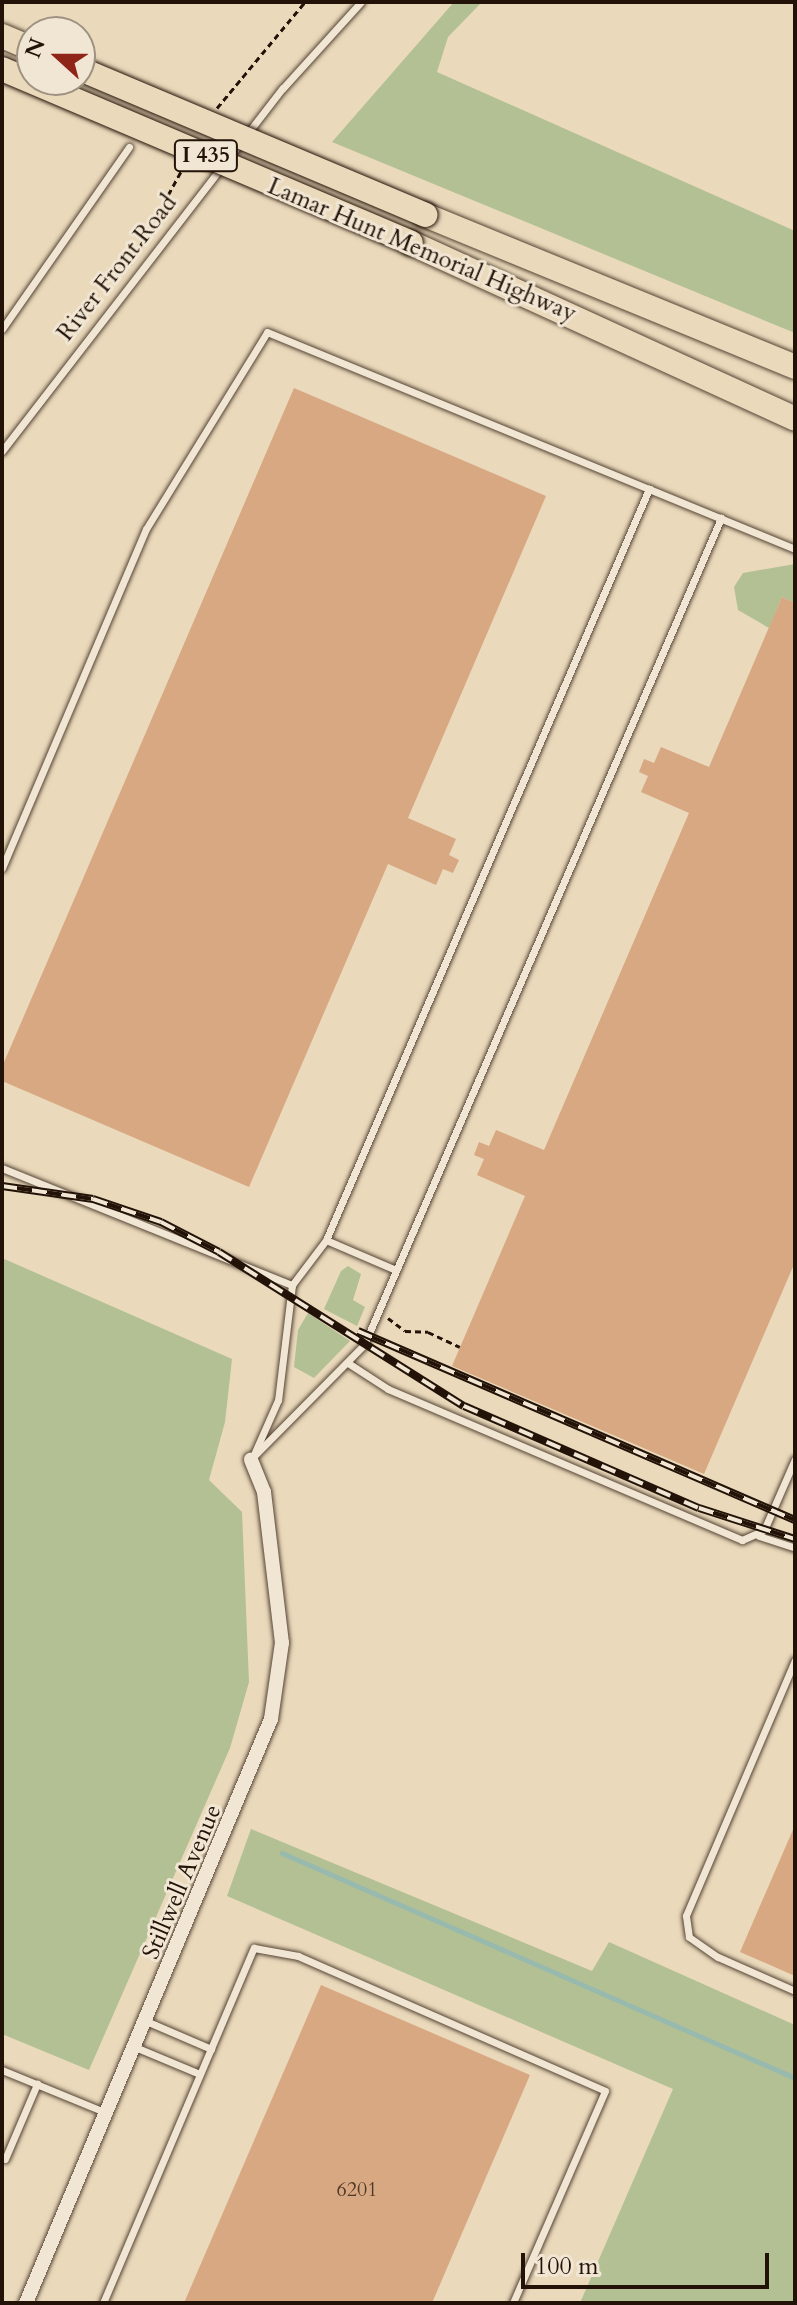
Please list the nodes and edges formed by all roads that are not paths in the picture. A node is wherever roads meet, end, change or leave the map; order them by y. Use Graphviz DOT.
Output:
graph roads {
  1 [pos="361,2"];
  2 [pos="2,69"];
  3 [pos="96,76"];
  4 [pos="129,147"];
  5 [pos="2,329"];
  6 [pos="795,367"];
  7 [pos="795,419"];
  8 [pos="2,451"];
  9 [pos="649,489"];
  10 [pos="721,518"];
  11 [pos="795,549"];
  12 [pos="2,868"];
  13 [pos="2,1168"];
  14 [pos="326,1240"];
  15 [pos="396,1270"];
  16 [pos="292,1285"];
  17 [pos="348,1363"];
  18 [pos="251,1459"];
  19 [pos="795,1459"];
  20 [pos="759,1536"];
  21 [pos="795,1548"];
  22 [pos="795,1660"];
  23 [pos="795,1991"];
  24 [pos="146,2021"];
  25 [pos="135,2047"];
  26 [pos="211,2049"];
  27 [pos="2,2070"];
  28 [pos="200,2074"];
  29 [pos="37,2084"];
  30 [pos="107,2113"];
  31 [pos="5,2159"];
  32 [pos="26,2303"];
  33 [pos="103,2303"];
  34 [pos="513,2303"];
  1 -- 8 [label="lane, River Front Road"];
  2 -- 7 [label="highway, Lamar Hunt Memorial Highway / I 435, bridge"];
  3 -- 6 [label="highway, Lamar Hunt Memorial Highway / I 435, bridge"];
  4 -- 5 [label="lane"];
  9 -- 10 [label="lane"];
  9 -- 12 [label="lane"];
  9 -- 14 [label="lane"];
  10 -- 11 [label="lane"];
  10 -- 15 [label="lane"];
  13 -- 16 [label="lane"];
  14 -- 15 [label="lane"];
  14 -- 16 [label="lane"];
  15 -- 17 [label="lane"];
  16 -- 18 [label="lane"];
  17 -- 18 [label="lane"];
  17 -- 20 [label="lane"];
  18 -- 24 [label="street, Stillwell Avenue"];
  19 -- 20 [label="lane"];
  20 -- 21 [label="lane"];
  22 -- 23 [label="lane"];
  24 -- 25 [label="street, Stillwell Avenue"];
  24 -- 26 [label="lane"];
  25 -- 28 [label="lane"];
  25 -- 30 [label="street, Stillwell Avenue"];
  26 -- 28 [label="lane"];
  26 -- 34 [label="lane"];
  27 -- 29 [label="lane"];
  28 -- 33 [label="lane"];
  29 -- 30 [label="lane"];
  29 -- 31 [label="lane"];
  30 -- 32 [label="street, Stillwell Avenue"];
}
